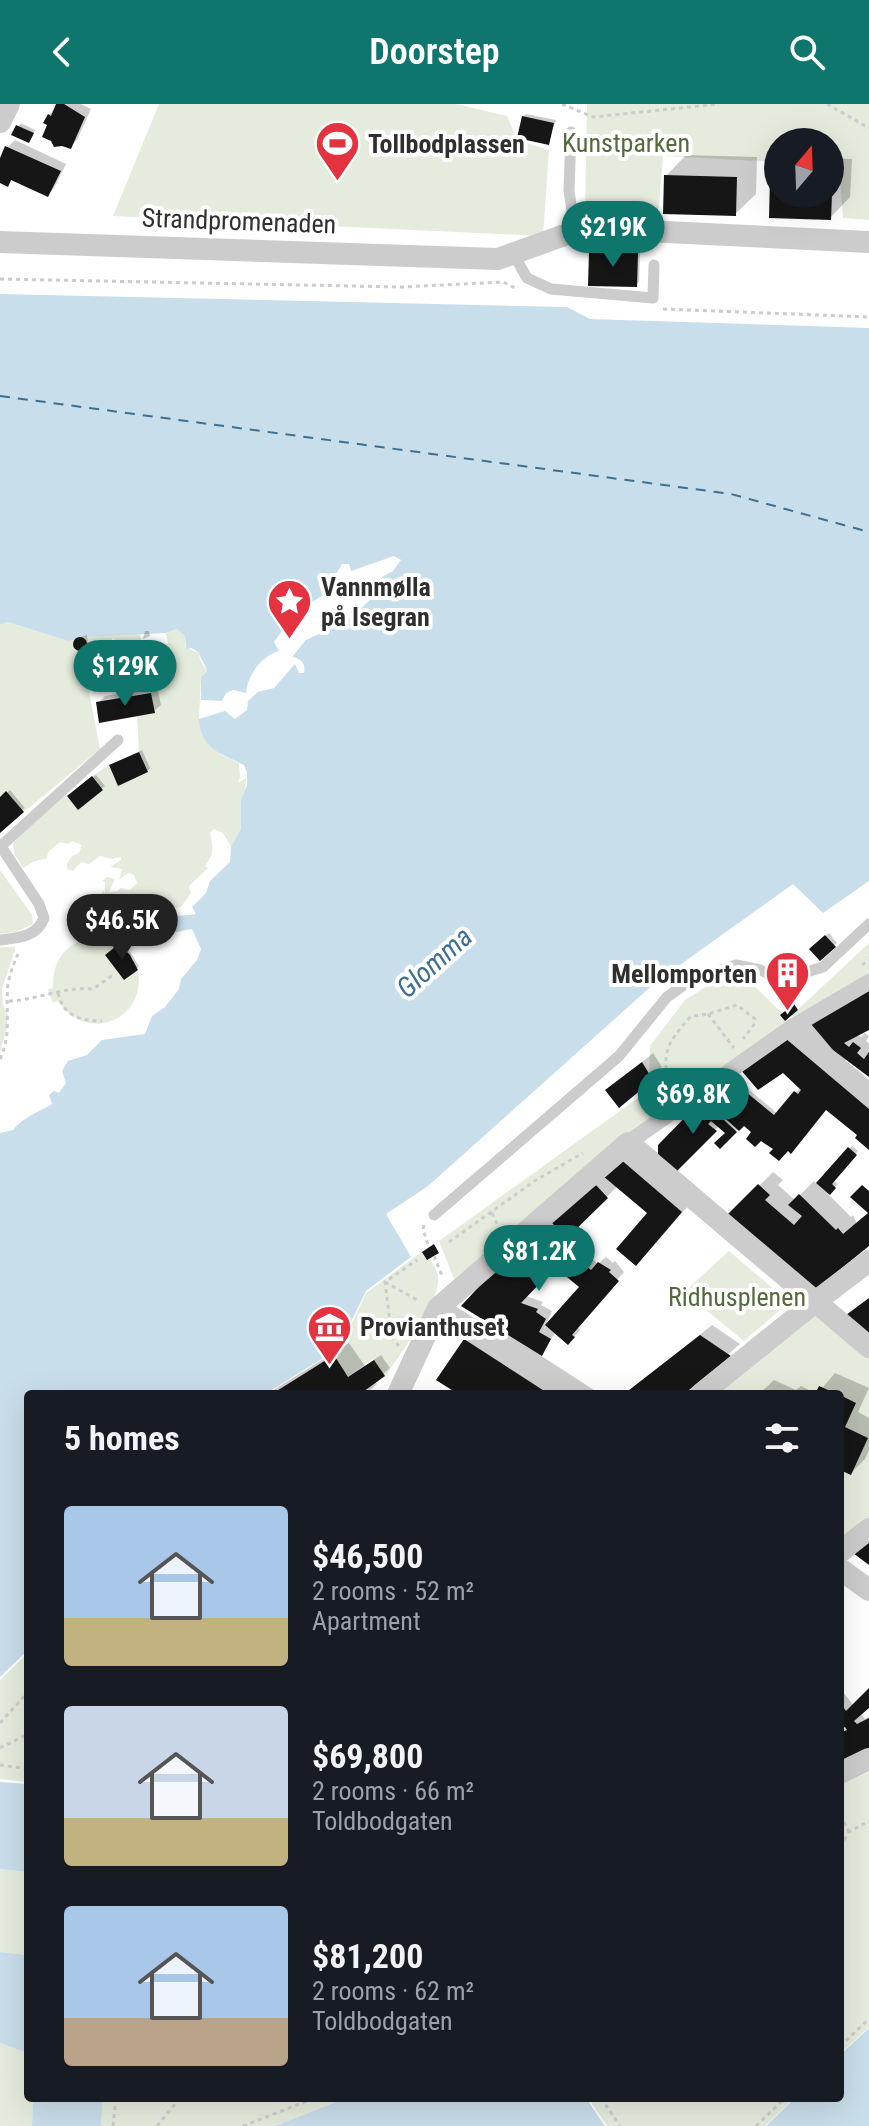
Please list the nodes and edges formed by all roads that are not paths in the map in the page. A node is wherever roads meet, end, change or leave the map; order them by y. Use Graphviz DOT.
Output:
graph roads {
  1 [pos="9,104"];
  2 [pos="0,122"];
  3 [pos="571,132"];
  4 [pos="575,231"];
  5 [pos="0,242"];
  6 [pos="869,242"];
  7 [pos="514,255"];
  8 [pos="654,265"];
  9 [pos="118,740"];
  10 [pos="0,846"];
  11 [pos="869,924"];
  12 [pos="0,940"];
  13 [pos="869,982"];
  14 [pos="792,1027"];
  15 [pos="869,1090"];
  16 [pos="628,1143"];
  17 [pos="434,1215"];
  18 [pos="869,1261"];
  19 [pos="815,1302"];
  20 [pos="437,1309"];
  21 [pos="869,1347"];
  22 [pos="397,1390"];
  23 [pos="566,1390"];
  24 [pos="706,1390"];
  25 [pos="869,1529"];
  26 [pos="844,1549"];
  27 [pos="844,1572"];
  28 [pos="869,1590"];
  29 [pos="869,1759"];
  30 [pos="844,1771"];
  1 -- 2 [label="street"];
  3 -- 4 [label="lane"];
  4 -- 6 [label="street, Strandpromenaden"];
  4 -- 7 [label="street, Strandpromenaden"];
  5 -- 7 [label="street, Strandpromenaden"];
  7 -- 8 [label="lane"];
  9 -- 10 [label="lane"];
  10 -- 12 [label="lane"];
  11 -- 17 [label="lane"];
  13 -- 14 [label="street"];
  14 -- 15 [label="street"];
  14 -- 16 [label="street"];
  16 -- 19 [label="street"];
  16 -- 20 [label="street"];
  18 -- 19 [label="street"];
  19 -- 21 [label="street"];
  19 -- 24 [label="street"];
  20 -- 22 [label="street"];
  20 -- 23 [label="street"];
  25 -- 26 [label="street"];
  27 -- 28 [label="street"];
  29 -- 30 [label="street"];
}
